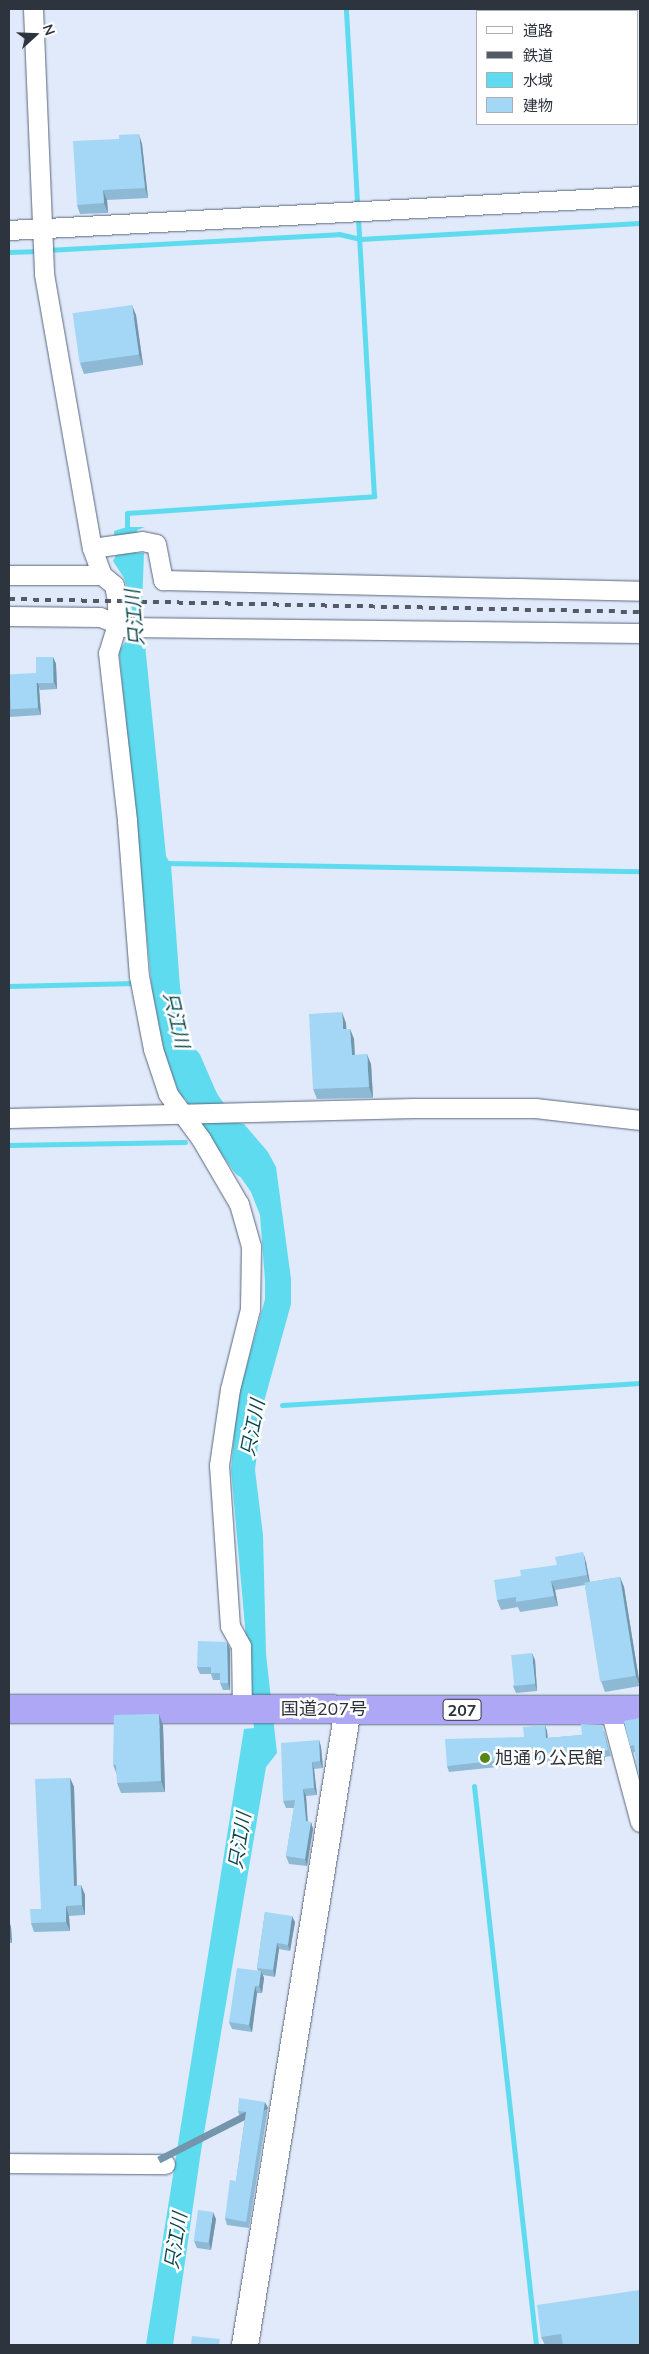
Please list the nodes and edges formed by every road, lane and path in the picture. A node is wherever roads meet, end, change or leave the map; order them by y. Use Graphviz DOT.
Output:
graph roads {
  1 [pos="33,9"];
  2 [pos="640,196"];
  3 [pos="9,230"];
  4 [pos="43,244"];
  5 [pos="101,547"];
  6 [pos="9,575"];
  7 [pos="102,575"];
  8 [pos="640,591"];
  9 [pos="9,616"];
  10 [pos="121,626"];
  11 [pos="640,633"];
  12 [pos="192,1115"];
  13 [pos="9,1118"];
  14 [pos="640,1120"];
  15 [pos="242,1708"];
  16 [pos="348,1709"];
  17 [pos="9,1710"];
  18 [pos="610,1710"];
  19 [pos="640,1710"];
  20 [pos="640,1822"];
  21 [pos="9,2164"];
  22 [pos="165,2164"];
  23 [pos="245,2345"];
  1 -- 4 [label="street"];
  2 -- 4 [label="street"];
  3 -- 4 [label="street"];
  4 -- 5 [label="street"];
  5 -- 7 [label="street"];
  5 -- 8 [label="street"];
  6 -- 7 [label="street"];
  7 -- 10 [label="street"];
  9 -- 10 [label="street"];
  10 -- 11 [label="street"];
  10 -- 12 [label="street"];
  12 -- 13 [label="street"];
  12 -- 14 [label="street"];
  12 -- 15 [label="street"];
  15 -- 16 [label="highway, 国道207号 / 207"];
  15 -- 17 [label="highway, 国道207号 / 207"];
  16 -- 18 [label="highway, 国道207号 / 207"];
  16 -- 23 [label="street"];
  18 -- 19 [label="highway, 国道207号 / 207"];
  18 -- 20 [label="street"];
  21 -- 22 [label="street"];
}
